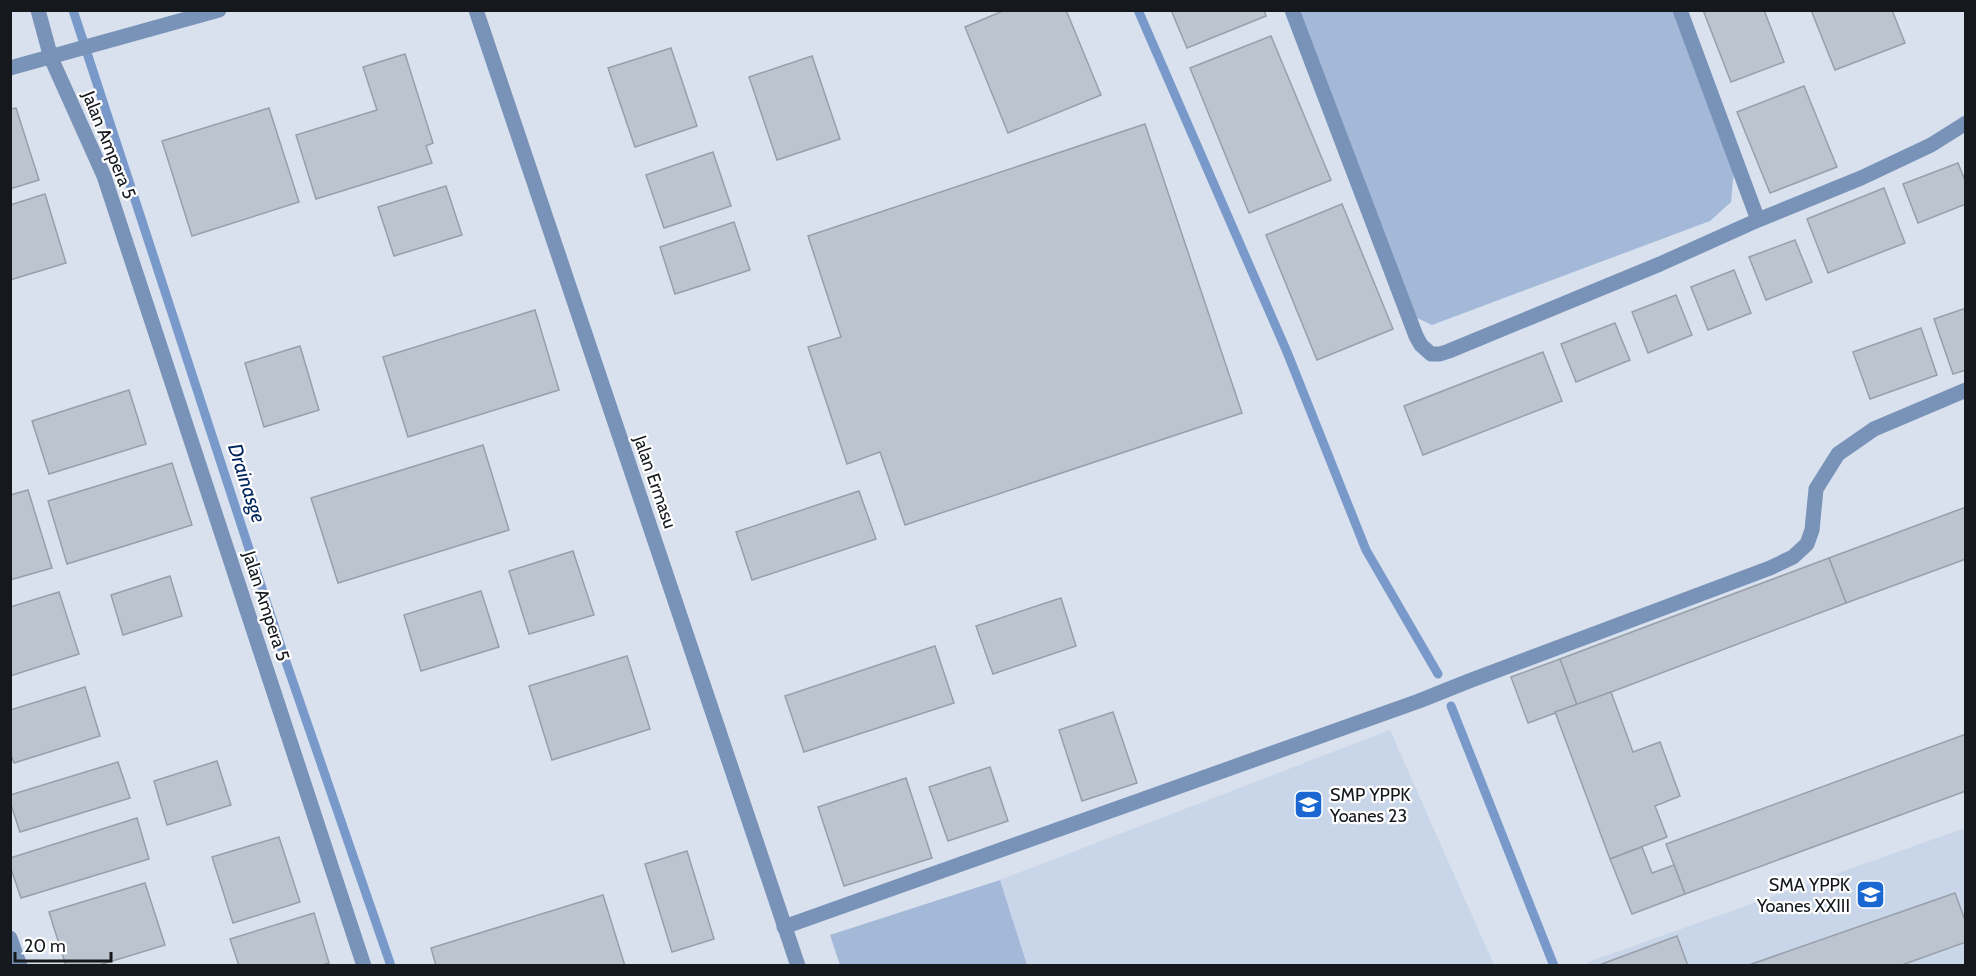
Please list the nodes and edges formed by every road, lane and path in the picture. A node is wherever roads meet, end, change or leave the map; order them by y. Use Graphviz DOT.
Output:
graph roads {
  1 [pos="38,10"];
  2 [pos="219,10"];
  3 [pos="476,10"];
  4 [pos="1292,10"];
  5 [pos="1680,10"];
  6 [pos="51,58"];
  7 [pos="10,68"];
  8 [pos="1965,123"];
  9 [pos="1758,220"];
  10 [pos="1965,390"];
  11 [pos="784,927"];
  12 [pos="10,938"];
  13 [pos="20,966"];
  14 [pos="364,966"];
  15 [pos="798,966"];
  1 -- 6 [label="street, Jalan Ampera 5"];
  2 -- 6 [label="street"];
  3 -- 11 [label="street, Jalan Ermasu"];
  4 -- 9 [label="street"];
  5 -- 9 [label="street"];
  6 -- 7 [label="street"];
  6 -- 14 [label="street, Jalan Ampera 5"];
  8 -- 9 [label="street"];
  10 -- 11 [label="street"];
  11 -- 15 [label="street, Jalan Ermasu"];
  12 -- 13 [label="street"];
}
